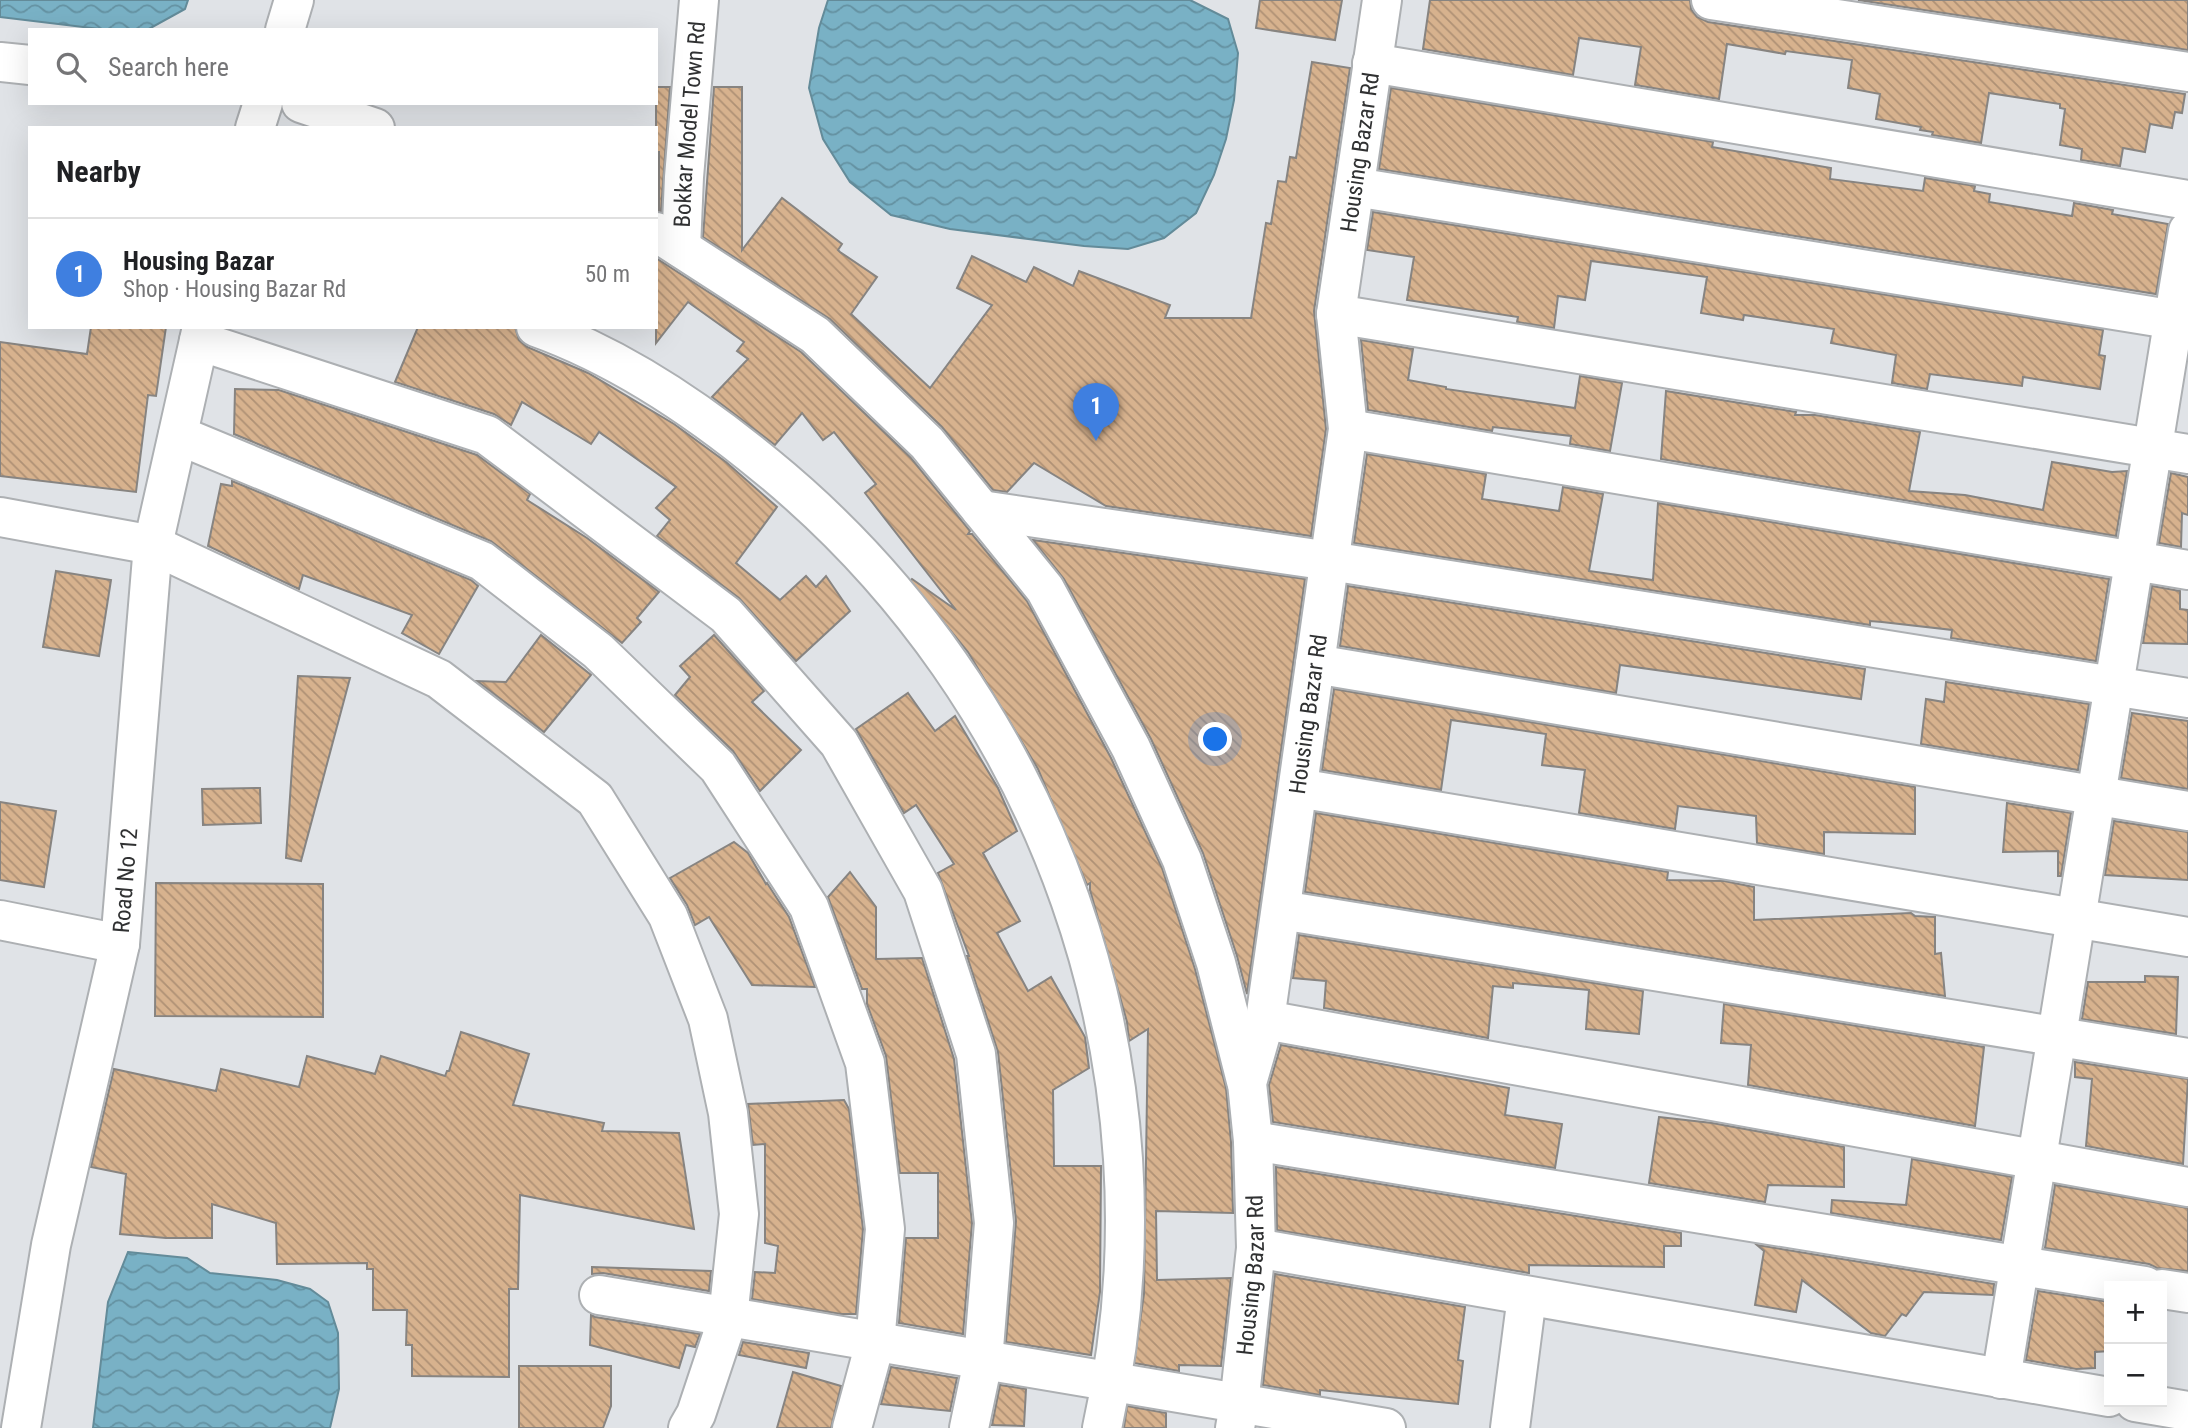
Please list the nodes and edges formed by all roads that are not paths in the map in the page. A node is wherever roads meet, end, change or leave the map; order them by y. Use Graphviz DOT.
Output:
graph roads {
  1 [pos="294,0"];
  2 [pos="699,0"];
  3 [pos="1382,0"];
  4 [pos="1711,0"];
  5 [pos="286,28"];
  6 [pos="0,62"];
  7 [pos="1372,63"];
  8 [pos="28,65"];
  9 [pos="2188,72"];
  10 [pos="262,105"];
  11 [pos="307,105"];
  12 [pos="256,126"];
  13 [pos="369,126"];
  14 [pos="1355,187"];
  15 [pos="2188,200"];
  16 [pos="2188,231"];
  17 [pos="669,240"];
  18 [pos="1336,314"];
  19 [pos="2181,320"];
  20 [pos="541,329"];
  21 [pos="200,334"];
  22 [pos="1348,429"];
  23 [pos="178,435"];
  24 [pos="2171,451"];
  25 [pos="981,510"];
  26 [pos="0,517"];
  27 [pos="153,545"];
  28 [pos="1329,561"];
  29 [pos="2134,561"];
  30 [pos="2188,570"];
  31 [pos="1315,664"];
  32 [pos="2114,686"];
  33 [pos="2188,698"];
  34 [pos="1298,788"];
  35 [pos="2096,795"];
  36 [pos="2188,811"];
  37 [pos="1281,910"];
  38 [pos="2076,918"];
  39 [pos="0,920"];
  40 [pos="2188,937"];
  41 [pos="120,944"];
  42 [pos="1265,1020"];
  43 [pos="2057,1037"];
  44 [pos="2188,1058"];
  45 [pos="1247,1083"];
  46 [pos="1253,1141"];
  47 [pos="2037,1160"];
  48 [pos="2188,1187"];
  49 [pos="1256,1248"];
  50 [pos="2020,1266"];
  51 [pos="2114,1281"];
  52 [pos="2167,1290"];
  53 [pos="2188,1293"];
  54 [pos="599,1296"];
  55 [pos="1527,1296"];
  56 [pos="728,1318"];
  57 [pos="875,1343"];
  58 [pos="983,1361"];
  59 [pos="2001,1378"];
  60 [pos="1112,1383"];
  61 [pos="2104,1396"];
  62 [pos="2164,1407"];
  63 [pos="2188,1411"];
  64 [pos="1237,1416"];
  65 [pos="1367,1426"];
  66 [pos="21,1428"];
  67 [pos="688,1428"];
  68 [pos="852,1428"];
  69 [pos="969,1428"];
  70 [pos="1102,1428"];
  71 [pos="1510,1428"];
  1 -- 5 [label="street"];
  2 -- 17 [label="street, Bokkar Model Town Rd"];
  3 -- 7 [label="street, Housing Bazar Rd"];
  4 -- 9 [label="street"];
  6 -- 8 [label="street"];
  7 -- 14 [label="street, Housing Bazar Rd"];
  7 -- 15 [label="street"];
  10 -- 12 [label="street"];
  11 -- 13 [label="street"];
  14 -- 18 [label="street, Housing Bazar Rd"];
  14 -- 19 [label="street"];
  16 -- 19 [label="street"];
  17 -- 25 [label="street"];
  18 -- 22 [label="street, Housing Bazar Rd"];
  18 -- 24 [label="street"];
  19 -- 24 [label="street"];
  20 -- 60 [label="street"];
  21 -- 23 [label="street, Road No 12"];
  21 -- 58 [label="street"];
  22 -- 28 [label="street, Housing Bazar Rd"];
  22 -- 29 [label="street"];
  23 -- 27 [label="street, Road No 12"];
  23 -- 57 [label="street"];
  24 -- 29 [label="street"];
  25 -- 28 [label="street"];
  25 -- 45 [label="street"];
  26 -- 27 [label="street"];
  27 -- 41 [label="street, Road No 12"];
  27 -- 56 [label="street"];
  28 -- 31 [label="street, Housing Bazar Rd"];
  28 -- 32 [label="street"];
  29 -- 30 [label="street"];
  29 -- 32 [label="street"];
  31 -- 34 [label="street, Housing Bazar Rd"];
  31 -- 35 [label="street"];
  32 -- 33 [label="street"];
  32 -- 35 [label="street"];
  34 -- 37 [label="street, Housing Bazar Rd"];
  34 -- 38 [label="street"];
  35 -- 36 [label="street"];
  35 -- 38 [label="street"];
  37 -- 42 [label="street, Housing Bazar Rd"];
  37 -- 43 [label="street"];
  38 -- 40 [label="street"];
  38 -- 43 [label="street"];
  39 -- 41 [label="street"];
  41 -- 66 [label="street, Road No 12"];
  42 -- 45 [label="street, Housing Bazar Rd"];
  42 -- 47 [label="street"];
  43 -- 44 [label="street"];
  43 -- 47 [label="street"];
  45 -- 46 [label="street, Housing Bazar Rd"];
  46 -- 49 [label="street, Housing Bazar Rd"];
  46 -- 50 [label="street"];
  47 -- 48 [label="street"];
  47 -- 50 [label="street"];
  49 -- 55 [label="street"];
  49 -- 64 [label="street, Housing Bazar Rd"];
  50 -- 51 [label="street"];
  50 -- 59 [label="street"];
  52 -- 53 [label="street"];
  54 -- 56 [label="street"];
  55 -- 59 [label="street"];
  55 -- 71 [label="street"];
  56 -- 57 [label="street"];
  56 -- 67 [label="street"];
  57 -- 58 [label="street"];
  57 -- 68 [label="street"];
  58 -- 60 [label="street"];
  58 -- 69 [label="street"];
  59 -- 61 [label="street"];
  60 -- 64 [label="street"];
  60 -- 70 [label="street"];
  62 -- 63 [label="street"];
  64 -- 65 [label="street"];
}
